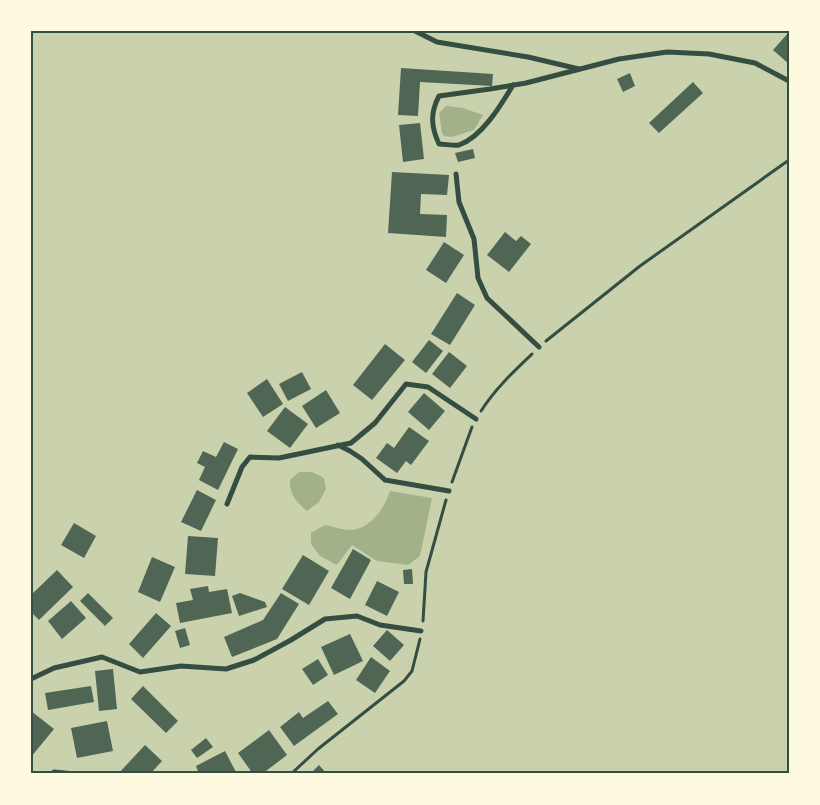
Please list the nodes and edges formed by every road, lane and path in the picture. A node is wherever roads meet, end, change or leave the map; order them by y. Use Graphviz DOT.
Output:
graph roads {
  1 [pos="415,31"];
  2 [pos="580,69"];
  3 [pos="789,81"];
  4 [pos="513,85"];
  5 [pos="789,160"];
  6 [pos="456,174"];
  7 [pos="539,347"];
  8 [pos="476,419"];
  9 [pos="338,445"];
  10 [pos="449,491"];
  11 [pos="227,504"];
  12 [pos="421,631"];
  13 [pos="31,679"];
  14 [pos="52,774"];
  15 [pos="75,774"];
  16 [pos="291,774"];
  1 -- 2 [label="street"];
  2 -- 3 [label="street"];
  2 -- 4 [label="street"];
  4 -- 4 [label="street"];
  5 -- 7 [label="path"];
  6 -- 7 [label="street"];
  7 -- 8 [label="path"];
  8 -- 9 [label="street"];
  8 -- 10 [label="path"];
  9 -- 10 [label="street"];
  9 -- 11 [label="street"];
  10 -- 12 [label="path"];
  12 -- 13 [label="street"];
  12 -- 16 [label="path"];
  14 -- 15 [label="street"];
}
